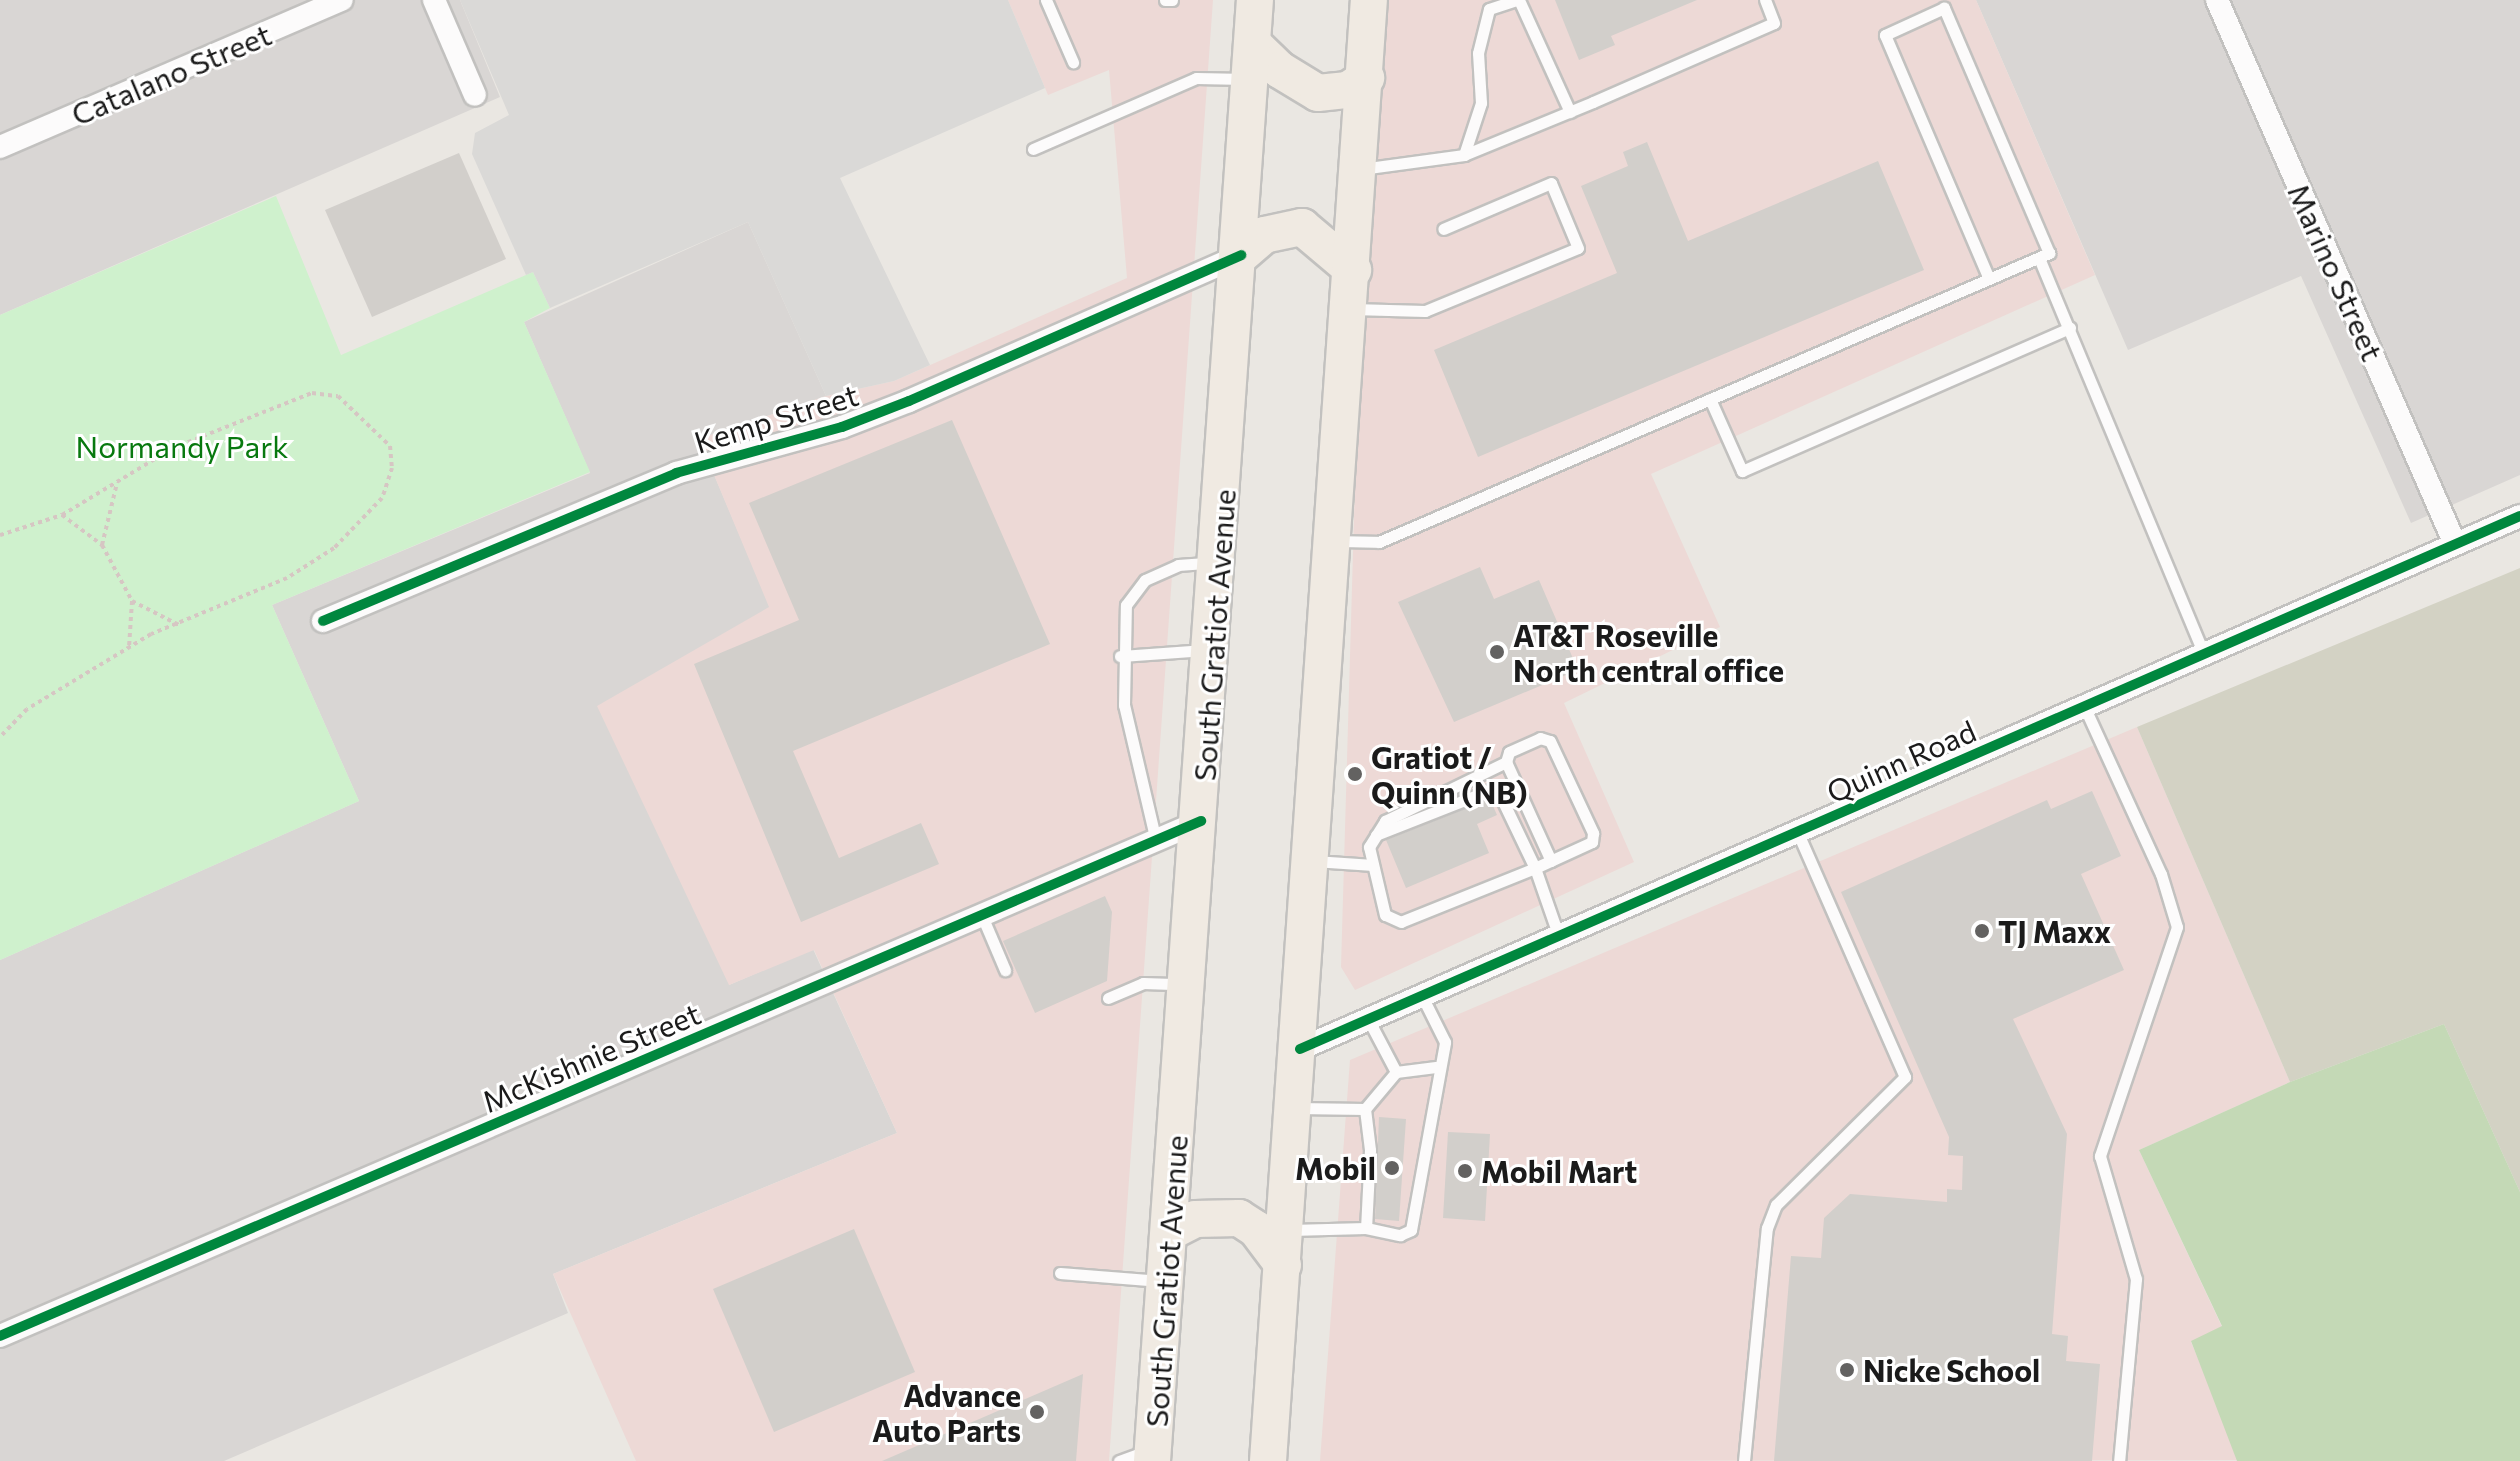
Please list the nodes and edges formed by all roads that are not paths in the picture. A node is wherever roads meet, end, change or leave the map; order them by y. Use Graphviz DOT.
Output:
graph roads {
  1 [pos="342,0"];
  2 [pos="434,0"];
  3 [pos="1046,0"];
  4 [pos="1165,0"];
  5 [pos="1172,0"];
  6 [pos="1255,0"];
  7 [pos="1369,0"];
  8 [pos="1517,0"];
  9 [pos="1765,0"];
  10 [pos="2217,0"];
  11 [pos="1253,44"];
  12 [pos="1073,62"];
  13 [pos="1366,78"];
  14 [pos="1251,79"];
  15 [pos="475,95"];
  16 [pos="1570,112"];
  17 [pos="0,147"];
  18 [pos="1033,149"];
  19 [pos="1464,155"];
  20 [pos="1360,169"];
  21 [pos="1443,229"];
  22 [pos="1241,255"];
  23 [pos="2039,258"];
  24 [pos="1353,270"];
  25 [pos="1989,279"];
  26 [pos="1351,309"];
  27 [pos="2070,328"];
  28 [pos="1710,399"];
  29 [pos="2520,516"];
  30 [pos="1335,541"];
  31 [pos="2455,544"];
  32 [pos="1219,563"];
  33 [pos="323,621"];
  34 [pos="1213,650"];
  35 [pos="2204,654"];
  36 [pos="1120,656"];
  37 [pos="2084,706"];
  38 [pos="1506,762"];
  39 [pos="1201,821"];
  40 [pos="1798,833"];
  41 [pos="1376,835"];
  42 [pos="1156,841"];
  43 [pos="1313,861"];
  44 [pos="1551,861"];
  45 [pos="1373,865"];
  46 [pos="1535,868"];
  47 [pos="982,916"];
  48 [pos="1559,937"];
  49 [pos="1005,970"];
  50 [pos="1189,984"];
  51 [pos="1422,996"];
  52 [pos="1108,998"];
  53 [pos="1368,1019"];
  54 [pos="1300,1049"];
  55 [pos="1436,1067"];
  56 [pos="1396,1072"];
  57 [pos="1295,1108"];
  58 [pos="1365,1109"];
  59 [pos="1366,1228"];
  60 [pos="1170,1232"];
  61 [pos="1284,1248"];
  62 [pos="1060,1273"];
  63 [pos="1166,1281"];
  64 [pos="0,1336"];
  65 [pos="1153,1455"];
  66 [pos="1119,1461"];
  67 [pos="1268,1461"];
  68 [pos="1744,1461"];
  69 [pos="2119,1461"];
  1 -- 17 [label="street, Catalano Street"];
  2 -- 15 [label="street"];
  3 -- 12 [label="lane"];
  4 -- 5 [label="lane"];
  6 -- 11 [label="main road, South Gratiot Avenue"];
  7 -- 13 [label="main road"];
  8 -- 16 [label="lane"];
  8 -- 19 [label="lane"];
  9 -- 16 [label="lane"];
  10 -- 31 [label="street, Marino Street"];
  11 -- 13 [label="main road"];
  11 -- 14 [label="main road, South Gratiot Avenue"];
  13 -- 20 [label="main road"];
  14 -- 18 [label="lane"];
  14 -- 22 [label="main road, South Gratiot Avenue"];
  16 -- 19 [label="lane"];
  19 -- 20 [label="lane"];
  20 -- 24 [label="main road"];
  21 -- 26 [label="lane"];
  22 -- 24 [label="main road"];
  22 -- 32 [label="main road, South Gratiot Avenue"];
  22 -- 33 [label="street, Kemp Street"];
  23 -- 25 [label="lane"];
  23 -- 25 [label="lane"];
  23 -- 27 [label="lane"];
  24 -- 26 [label="main road"];
  25 -- 28 [label="lane"];
  26 -- 30 [label="main road"];
  27 -- 28 [label="lane"];
  27 -- 35 [label="lane"];
  28 -- 30 [label="lane"];
  29 -- 31 [label="street, Quinn Road"];
  30 -- 43 [label="main road"];
  31 -- 35 [label="street, Quinn Road"];
  32 -- 34 [label="main road, South Gratiot Avenue"];
  32 -- 36 [label="lane"];
  34 -- 36 [label="lane"];
  34 -- 39 [label="main road, South Gratiot Avenue"];
  35 -- 37 [label="street, Quinn Road"];
  36 -- 42 [label="lane"];
  37 -- 40 [label="street, Quinn Road"];
  37 -- 69 [label="lane"];
  38 -- 41 [label="lane"];
  38 -- 44 [label="lane"];
  38 -- 44 [label="lane"];
  39 -- 42 [label="street, McKishnie Street"];
  39 -- 50 [label="main road, South Gratiot Avenue"];
  40 -- 48 [label="street, Quinn Road"];
  40 -- 68 [label="lane"];
  41 -- 45 [label="lane"];
  41 -- 46 [label="lane"];
  42 -- 47 [label="street, McKishnie Street"];
  43 -- 45 [label="lane"];
  43 -- 54 [label="main road"];
  44 -- 46 [label="lane"];
  45 -- 46 [label="lane"];
  46 -- 48 [label="lane"];
  47 -- 49 [label="lane"];
  47 -- 64 [label="street, McKishnie Street"];
  48 -- 51 [label="street, Quinn Road"];
  50 -- 52 [label="lane"];
  50 -- 60 [label="main road, South Gratiot Avenue"];
  51 -- 53 [label="street, Quinn Road"];
  51 -- 55 [label="lane"];
  53 -- 54 [label="street, Quinn Road"];
  53 -- 56 [label="lane"];
  54 -- 57 [label="main road"];
  55 -- 56 [label="lane"];
  55 -- 59 [label="lane"];
  56 -- 58 [label="lane"];
  57 -- 58 [label="lane"];
  57 -- 61 [label="main road"];
  58 -- 59 [label="lane"];
  59 -- 61 [label="lane"];
  60 -- 61 [label="main road"];
  60 -- 63 [label="main road, South Gratiot Avenue"];
  61 -- 67 [label="main road"];
  62 -- 63 [label="lane"];
  63 -- 65 [label="main road, South Gratiot Avenue"];
  65 -- 66 [label="lane"];
}
